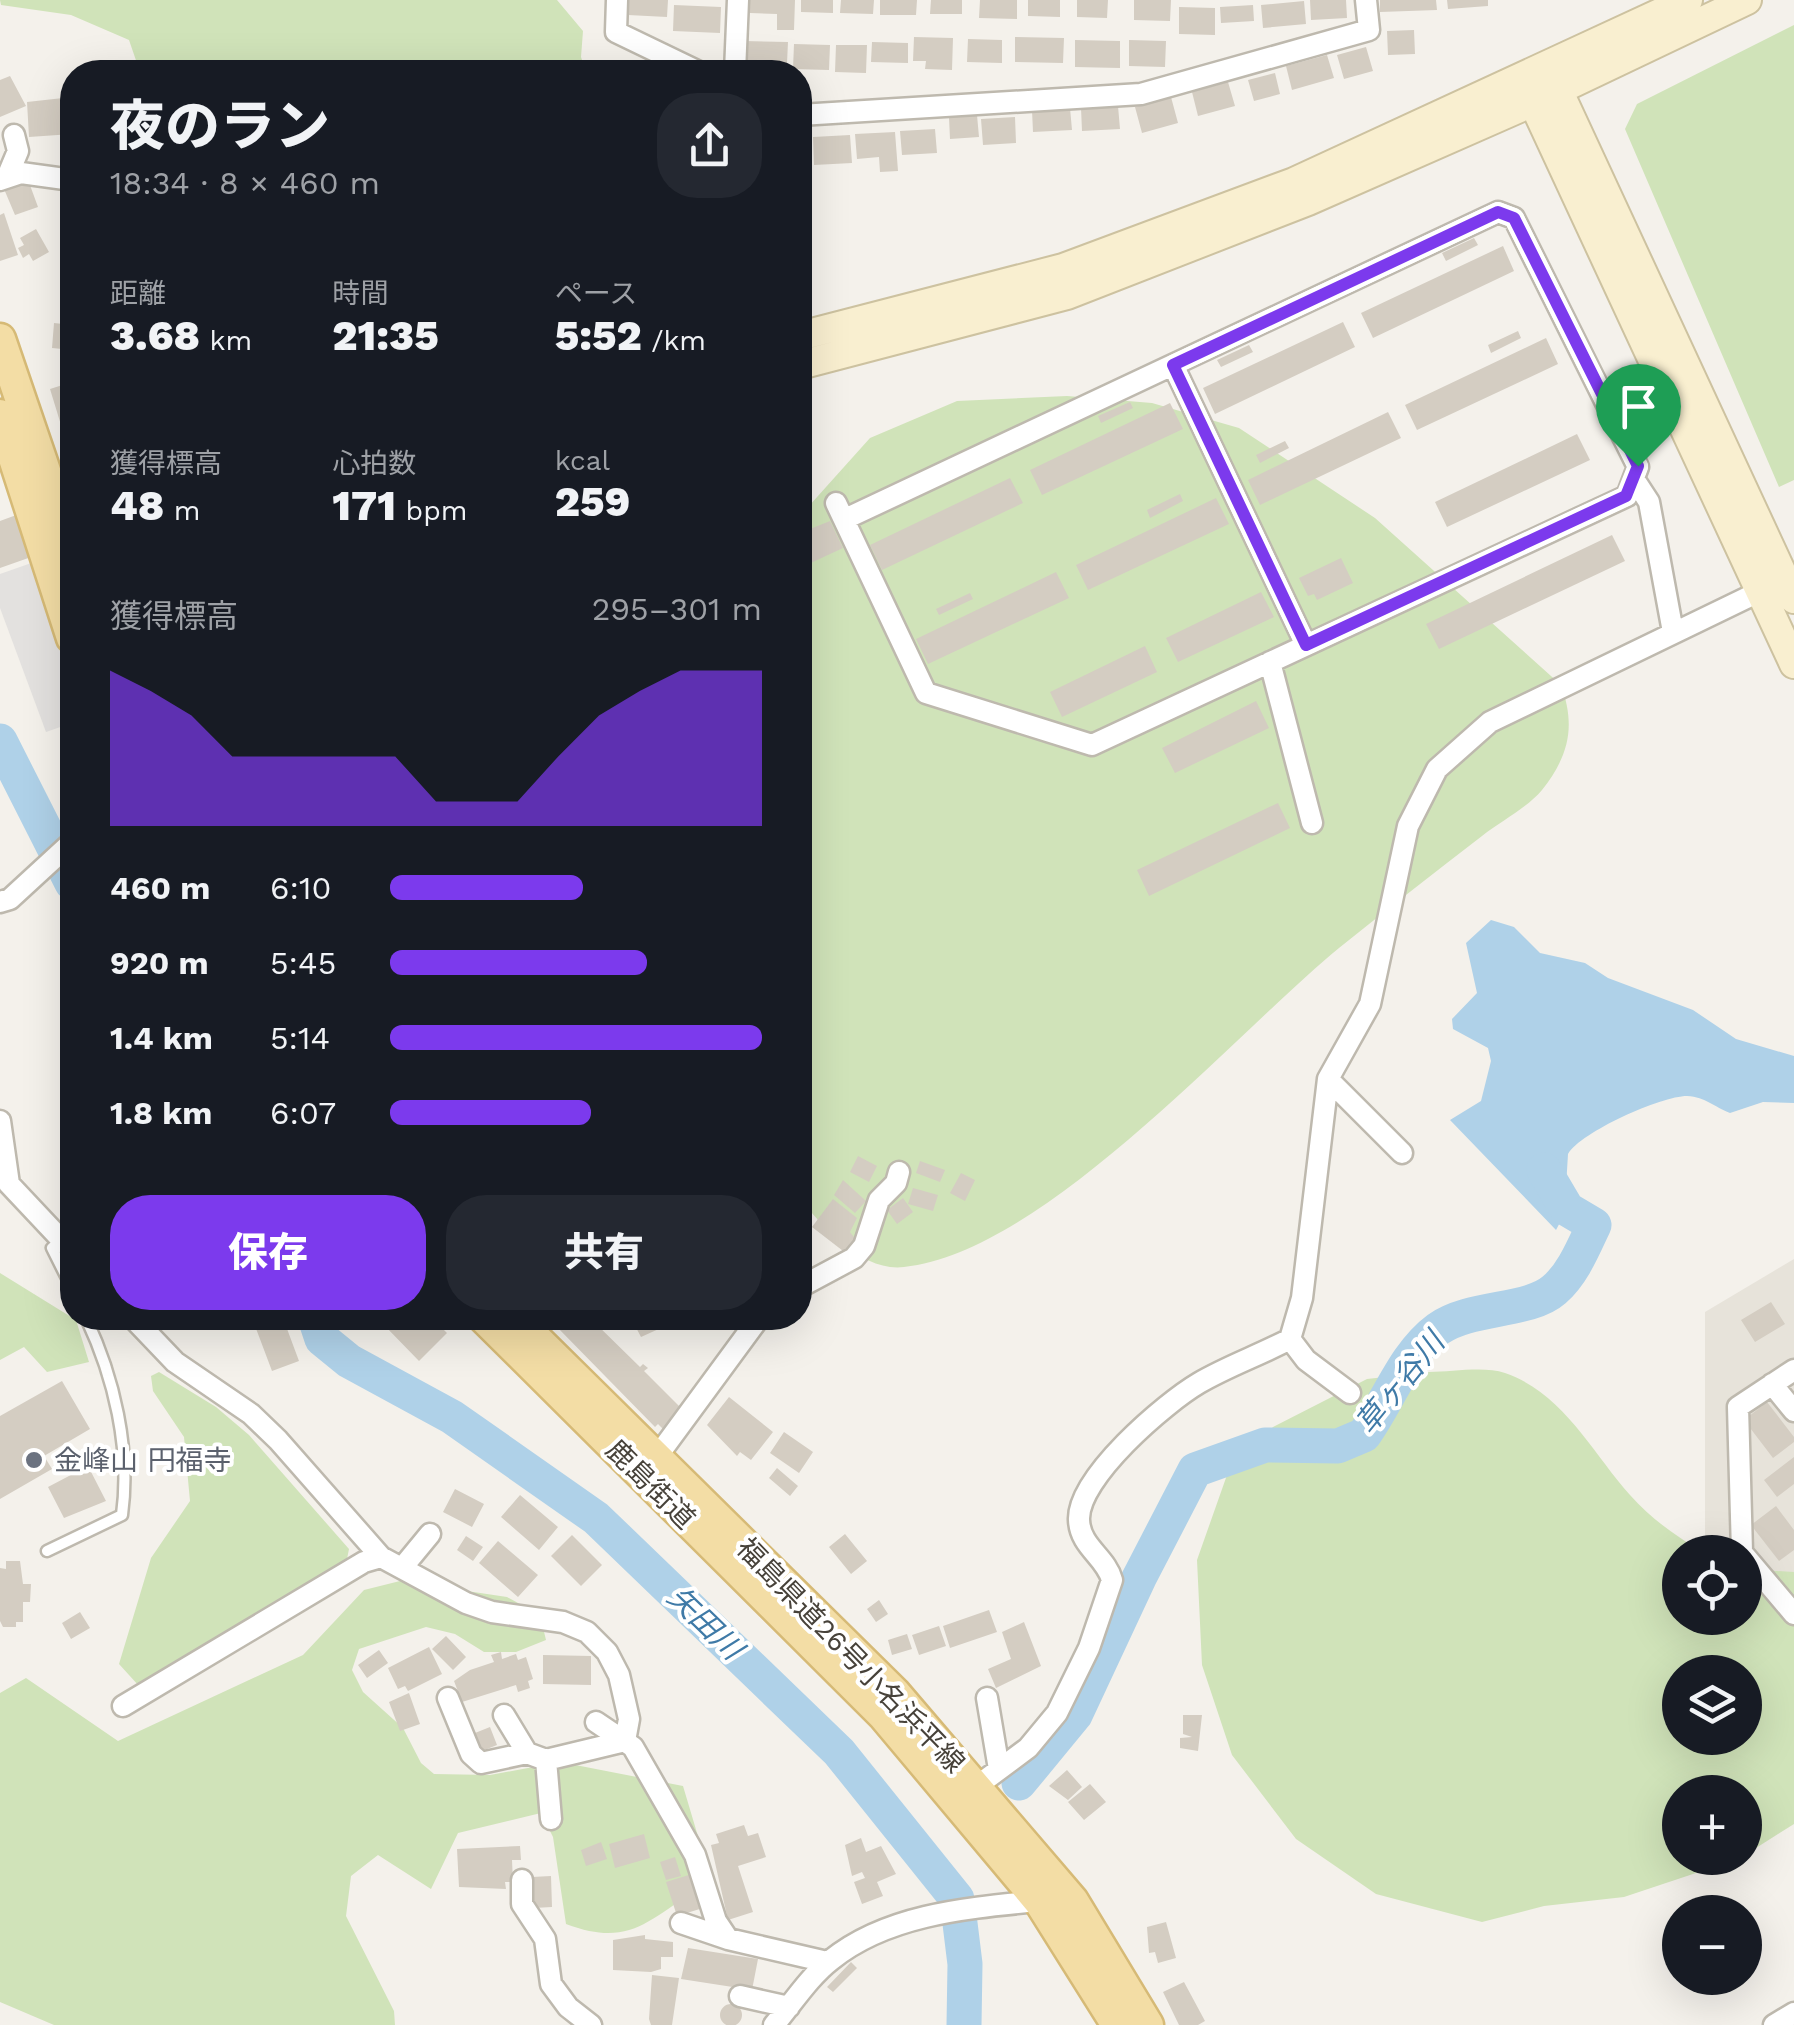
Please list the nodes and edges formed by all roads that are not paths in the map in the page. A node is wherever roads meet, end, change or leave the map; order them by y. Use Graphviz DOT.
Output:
graph roads {
  1 [pos="617,0"];
  2 [pos="738,0"];
  3 [pos="1366,0"];
  4 [pos="1688,0"];
  5 [pos="1747,0"];
  6 [pos="674,60"];
  7 [pos="736,60"];
  8 [pos="1540,85"];
  9 [pos="812,114"];
  10 [pos="14,134"];
  11 [pos="50,164"];
  12 [pos="10,177"];
  13 [pos="60,179"];
  14 [pos="812,333"];
  15 [pos="0,339"];
  16 [pos="812,362"];
  17 [pos="1173,365"];
  18 [pos="0,415"];
  19 [pos="1634,479"];
  20 [pos="60,541"];
  21 [pos="60,542"];
  22 [pos="1789,588"];
  23 [pos="1760,593"];
  24 [pos="1673,632"];
  25 [pos="1306,645"];
  26 [pos="1270,662"];
  27 [pos="1794,664"];
  28 [pos="1312,823"];
  29 [pos="60,853"];
  30 [pos="0,902"];
  31 [pos="1328,1080"];
  32 [pos="0,1121"];
  33 [pos="1402,1154"];
  34 [pos="899,1172"];
  35 [pos="60,1237"];
  36 [pos="60,1246"];
  37 [pos="60,1264"];
  38 [pos="812,1281"];
  39 [pos="91,1330"];
  40 [pos="144,1330"];
  41 [pos="496,1330"];
  42 [pos="527,1330"];
  43 [pos="750,1330"];
  44 [pos="1290,1338"];
  45 [pos="1794,1370"];
  46 [pos="1772,1384"];
  47 [pos="1350,1393"];
  48 [pos="1794,1411"];
  49 [pos="656,1458"];
  50 [pos="430,1534"];
  51 [pos="1743,1535"];
  52 [pos="46,1551"];
  53 [pos="381,1557"];
  54 [pos="402,1568"];
  55 [pos="1762,1576"];
  56 [pos="1794,1614"];
  57 [pos="448,1698"];
  58 [pos="987,1698"];
  59 [pos="124,1706"];
  60 [pos="504,1715"];
  61 [pos="596,1722"];
  62 [pos="624,1741"];
  63 [pos="537,1757"];
  64 [pos="988,1778"];
  65 [pos="550,1819"];
  66 [pos="522,1880"];
  67 [pos="1039,1902"];
  68 [pos="681,1923"];
  69 [pos="728,1940"];
  70 [pos="828,1962"];
  71 [pos="740,1996"];
  72 [pos="790,2007"];
  73 [pos="1794,2013"];
  74 [pos="591,2025"];
  75 [pos="774,2025"];
  76 [pos="1117,2025"];
  77 [pos="1148,2025"];
  78 [pos="1774,2025"];
  1 -- 6 [label="street"];
  2 -- 7 [label="street"];
  3 -- 9 [label="street"];
  4 -- 8 [label="street"];
  5 -- 8 [label="street"];
  8 -- 14 [label="street"];
  8 -- 16 [label="street"];
  8 -- 22 [label="street"];
  8 -- 23 [label="street"];
  10 -- 12 [label="street"];
  11 -- 12 [label="street"];
  12 -- 13 [label="street"];
  15 -- 20 [label="main road"];
  17 -- 19 [label="street"];
  17 -- 25 [label="street"];
  17 -- 26 [label="street"];
  18 -- 21 [label="main road"];
  19 -- 24 [label="street"];
  19 -- 25 [label="street"];
  22 -- 23 [label="street"];
  23 -- 24 [label="street"];
  23 -- 27 [label="street"];
  24 -- 31 [label="street"];
  25 -- 26 [label="street"];
  26 -- 28 [label="street"];
  29 -- 30 [label="street"];
  31 -- 33 [label="street"];
  31 -- 44 [label="street"];
  32 -- 35 [label="street"];
  34 -- 38 [label="street"];
  36 -- 37 [label="lane"];
  39 -- 52 [label="lane"];
  40 -- 53 [label="street"];
  41 -- 67 [label="main road, 鹿島街道"];
  42 -- 49 [label="main road, 福島県道26号小名浜平線"];
  43 -- 49 [label="street"];
  44 -- 47 [label="street"];
  44 -- 64 [label="street"];
  45 -- 46 [label="street"];
  46 -- 48 [label="street"];
  46 -- 51 [label="street"];
  49 -- 64 [label="main road, 福島県道26号小名浜平線"];
  50 -- 54 [label="street"];
  53 -- 54 [label="street"];
  53 -- 59 [label="street"];
  54 -- 62 [label="street"];
  55 -- 56 [label="street"];
  57 -- 63 [label="street"];
  58 -- 64 [label="street"];
  60 -- 63 [label="street"];
  61 -- 62 [label="street"];
  62 -- 63 [label="street"];
  62 -- 69 [label="street"];
  63 -- 65 [label="street"];
  64 -- 77 [label="main road, 福島県道26号小名浜平線"];
  66 -- 74 [label="street"];
  67 -- 70 [label="street"];
  67 -- 76 [label="main road, 鹿島街道"];
  68 -- 69 [label="street"];
  69 -- 70 [label="street"];
  70 -- 72 [label="street"];
  71 -- 72 [label="street"];
  72 -- 75 [label="street"];
  73 -- 78 [label="street"];
}
